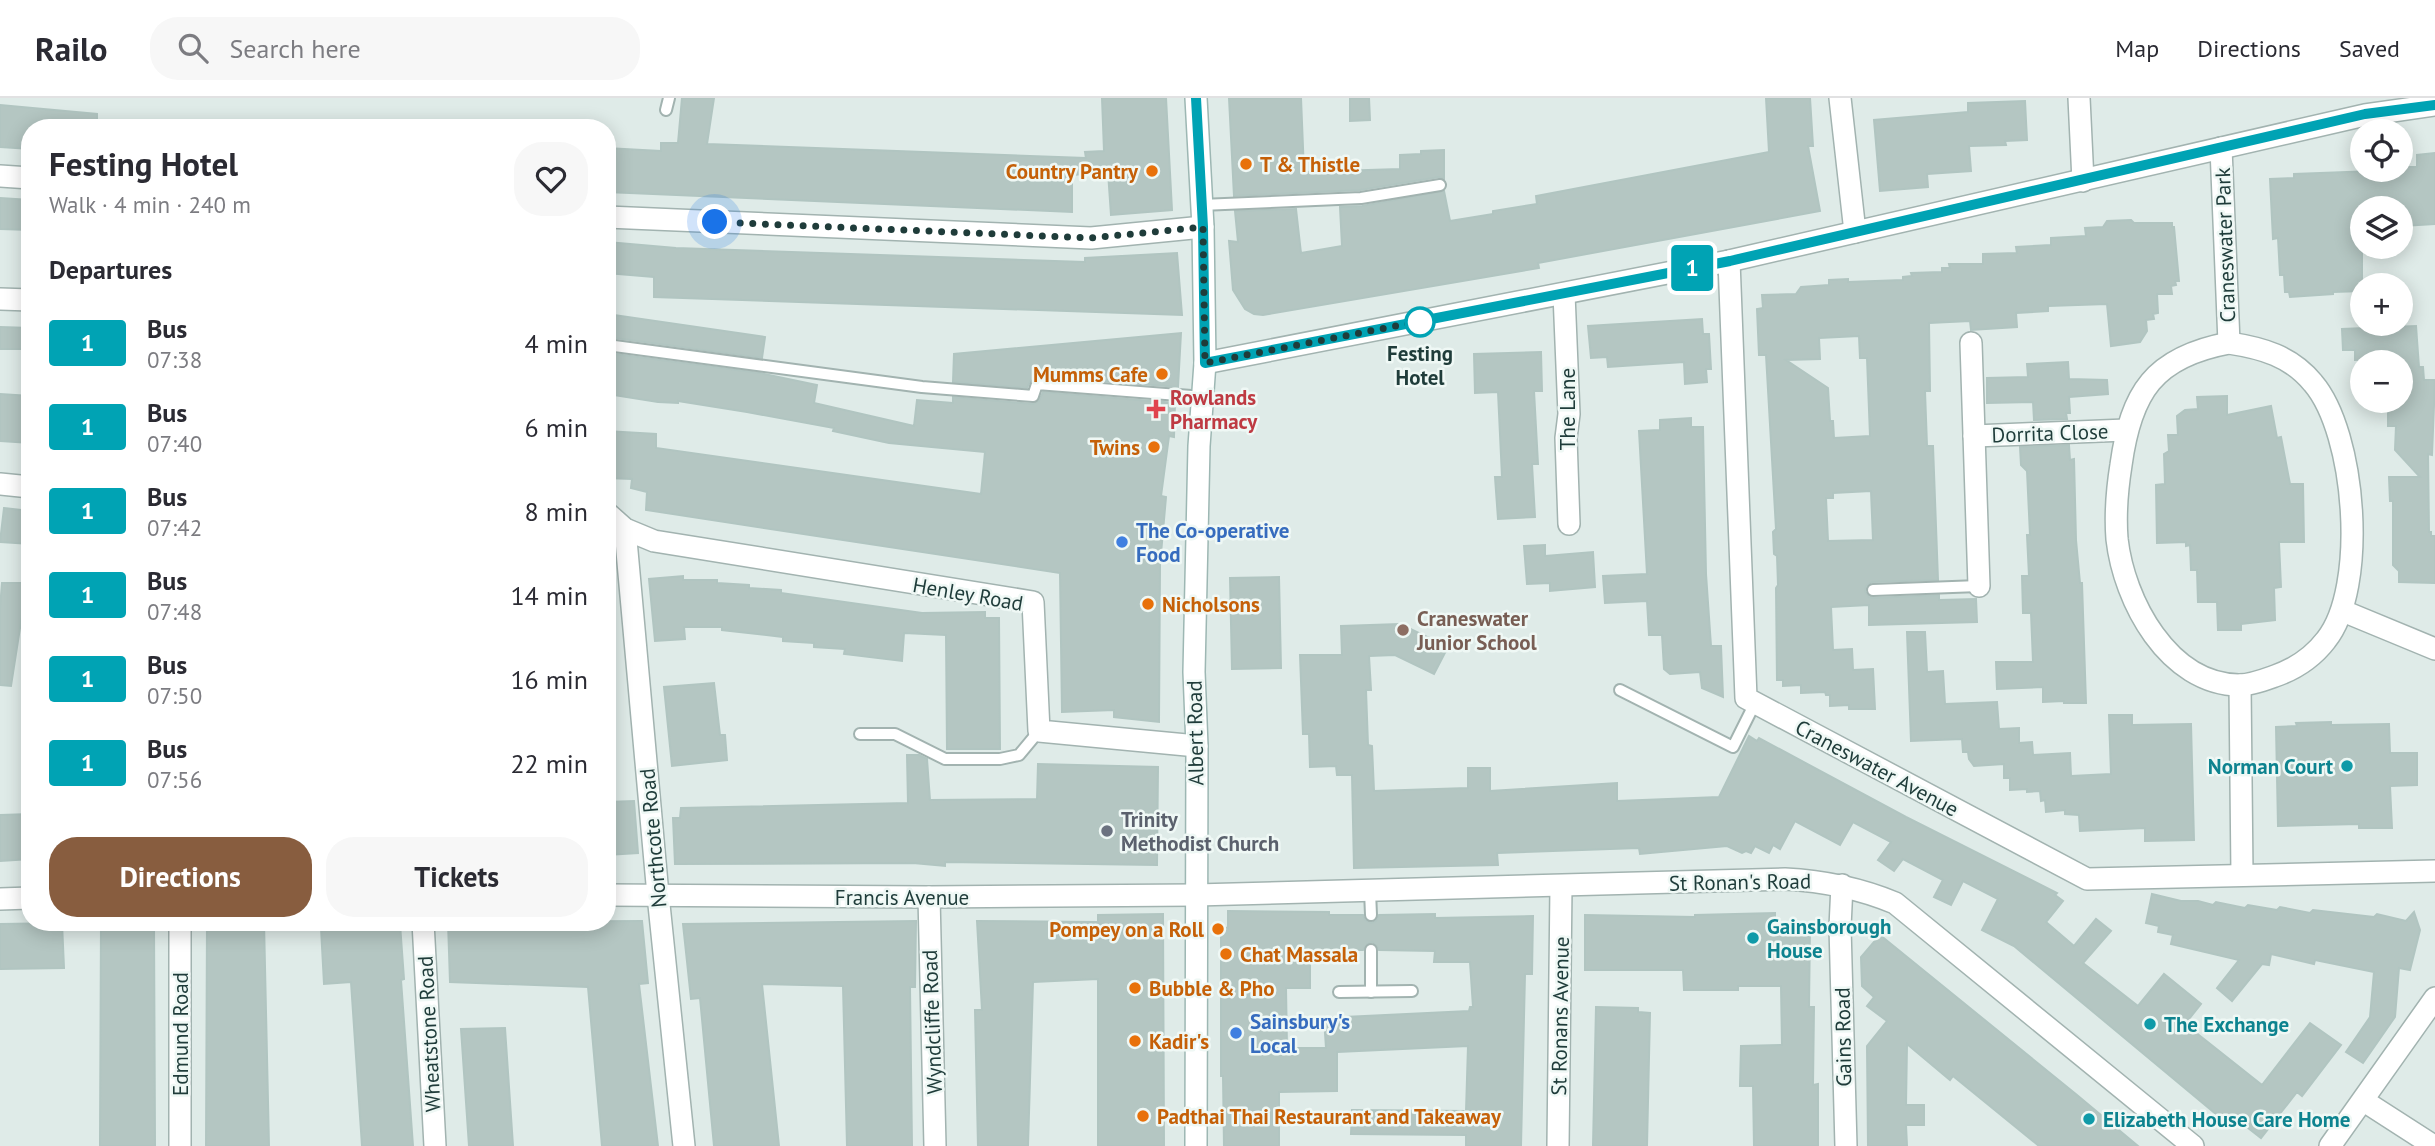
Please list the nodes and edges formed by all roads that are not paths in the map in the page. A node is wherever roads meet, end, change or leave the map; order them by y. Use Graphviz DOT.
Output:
graph roads {
  1 [pos="669,98"];
  2 [pos="1196,98"];
  3 [pos="1840,98"];
  4 [pos="2079,98"];
  5 [pos="2435,105"];
  6 [pos="666,110"];
  7 [pos="2221,148"];
  8 [pos="0,176"];
  9 [pos="21,177"];
  10 [pos="2083,181"];
  11 [pos="1440,185"];
  12 [pos="1201,205"];
  13 [pos="616,216"];
  14 [pos="1203,227"];
  15 [pos="1855,232"];
  16 [pos="1730,261"];
  17 [pos="1564,293"];
  18 [pos="0,299"];
  19 [pos="21,300"];
  20 [pos="1971,343"];
  21 [pos="2229,343"];
  22 [pos="616,346"];
  23 [pos="1205,363"];
  24 [pos="1204,397"];
  25 [pos="2126,430"];
  26 [pos="1974,436"];
  27 [pos="0,484"];
  28 [pos="21,486"];
  29 [pos="616,521"];
  30 [pos="1569,524"];
  31 [pos="625,529"];
  32 [pos="1979,586"];
  33 [pos="1873,590"];
  34 [pos="2343,611"];
  35 [pos="2435,649"];
  36 [pos="2240,685"];
  37 [pos="1620,690"];
  38 [pos="1755,703"];
  39 [pos="1039,731"];
  40 [pos="860,734"];
  41 [pos="1196,746"];
  42 [pos="2435,871"];
  43 [pos="2242,875"];
  44 [pos="1561,886"];
  45 [pos="1842,886"];
  46 [pos="1370,891"];
  47 [pos="616,895"];
  48 [pos="658,895"];
  49 [pos="1196,895"];
  50 [pos="929,897"];
  51 [pos="21,898"];
  52 [pos="0,899"];
  53 [pos="1371,915"];
  54 [pos="180,931"];
  55 [pos="423,931"];
  56 [pos="1371,950"];
  57 [pos="1412,991"];
  58 [pos="1339,992"];
  59 [pos="1371,992"];
  60 [pos="2435,998"];
  61 [pos="2364,1101"];
  62 [pos="180,1146"];
  63 [pos="435,1146"];
  64 [pos="684,1146"];
  65 [pos="935,1146"];
  66 [pos="1196,1146"];
  67 [pos="1558,1146"];
  68 [pos="1846,1146"];
  69 [pos="2193,1146"];
  70 [pos="2330,1146"];
  71 [pos="2434,1146"];
  1 -- 6 [label="lane"];
  2 -- 12 [label="street, Albert Road"];
  3 -- 15 [label="street"];
  4 -- 10 [label="street"];
  5 -- 7 [label="street"];
  7 -- 10 [label="street"];
  7 -- 21 [label="street, Craneswater Park"];
  8 -- 9 [label="street"];
  10 -- 15 [label="street"];
  11 -- 12 [label="lane"];
  12 -- 14 [label="street, Albert Road"];
  13 -- 14 [label="street"];
  14 -- 23 [label="street, Albert Road"];
  15 -- 16 [label="street"];
  16 -- 17 [label="street"];
  16 -- 38 [label="street"];
  17 -- 23 [label="street"];
  17 -- 30 [label="street, The Lane"];
  18 -- 19 [label="street"];
  20 -- 26 [label="street, Dorrita Close"];
  21 -- 25 [label="street, Craneswater Park"];
  21 -- 34 [label="street, Craneswater Park"];
  22 -- 24 [label="lane"];
  23 -- 24 [label="street, Albert Road"];
  24 -- 41 [label="street, Albert Road"];
  25 -- 26 [label="street, Dorrita Close"];
  25 -- 36 [label="street, Craneswater Park"];
  26 -- 32 [label="street, Dorrita Close"];
  27 -- 28 [label="street"];
  29 -- 31 [label="street"];
  31 -- 39 [label="street, Henley Road"];
  31 -- 48 [label="street, Northcote Road"];
  32 -- 33 [label="lane"];
  34 -- 35 [label="street"];
  34 -- 36 [label="street, Craneswater Park"];
  36 -- 43 [label="street"];
  37 -- 38 [label="lane"];
  38 -- 43 [label="street, Craneswater Avenue"];
  39 -- 40 [label="lane"];
  39 -- 41 [label="street"];
  41 -- 49 [label="street, Albert Road"];
  42 -- 43 [label="street, Craneswater Avenue"];
  44 -- 45 [label="street, St Ronan's Road"];
  44 -- 46 [label="street, St Ronan's Road"];
  44 -- 67 [label="street, St Ronans Avenue"];
  45 -- 68 [label="street, Gains Road"];
  45 -- 69 [label="street, St Ronan's Road"];
  46 -- 49 [label="street, St Ronan's Road"];
  46 -- 53 [label="lane"];
  47 -- 48 [label="street, Francis Avenue"];
  48 -- 50 [label="street, Francis Avenue"];
  48 -- 64 [label="street, Northcote Road"];
  49 -- 50 [label="street, Francis Avenue"];
  49 -- 66 [label="street, Albert Road"];
  50 -- 65 [label="street, Wyndcliffe Road"];
  51 -- 52 [label="street"];
  54 -- 62 [label="street, Edmund Road"];
  55 -- 63 [label="street, Wheatstone Road"];
  56 -- 59 [label="lane"];
  57 -- 59 [label="lane"];
  58 -- 59 [label="lane"];
  60 -- 61 [label="street"];
  61 -- 70 [label="street"];
  61 -- 71 [label="street"];
}
